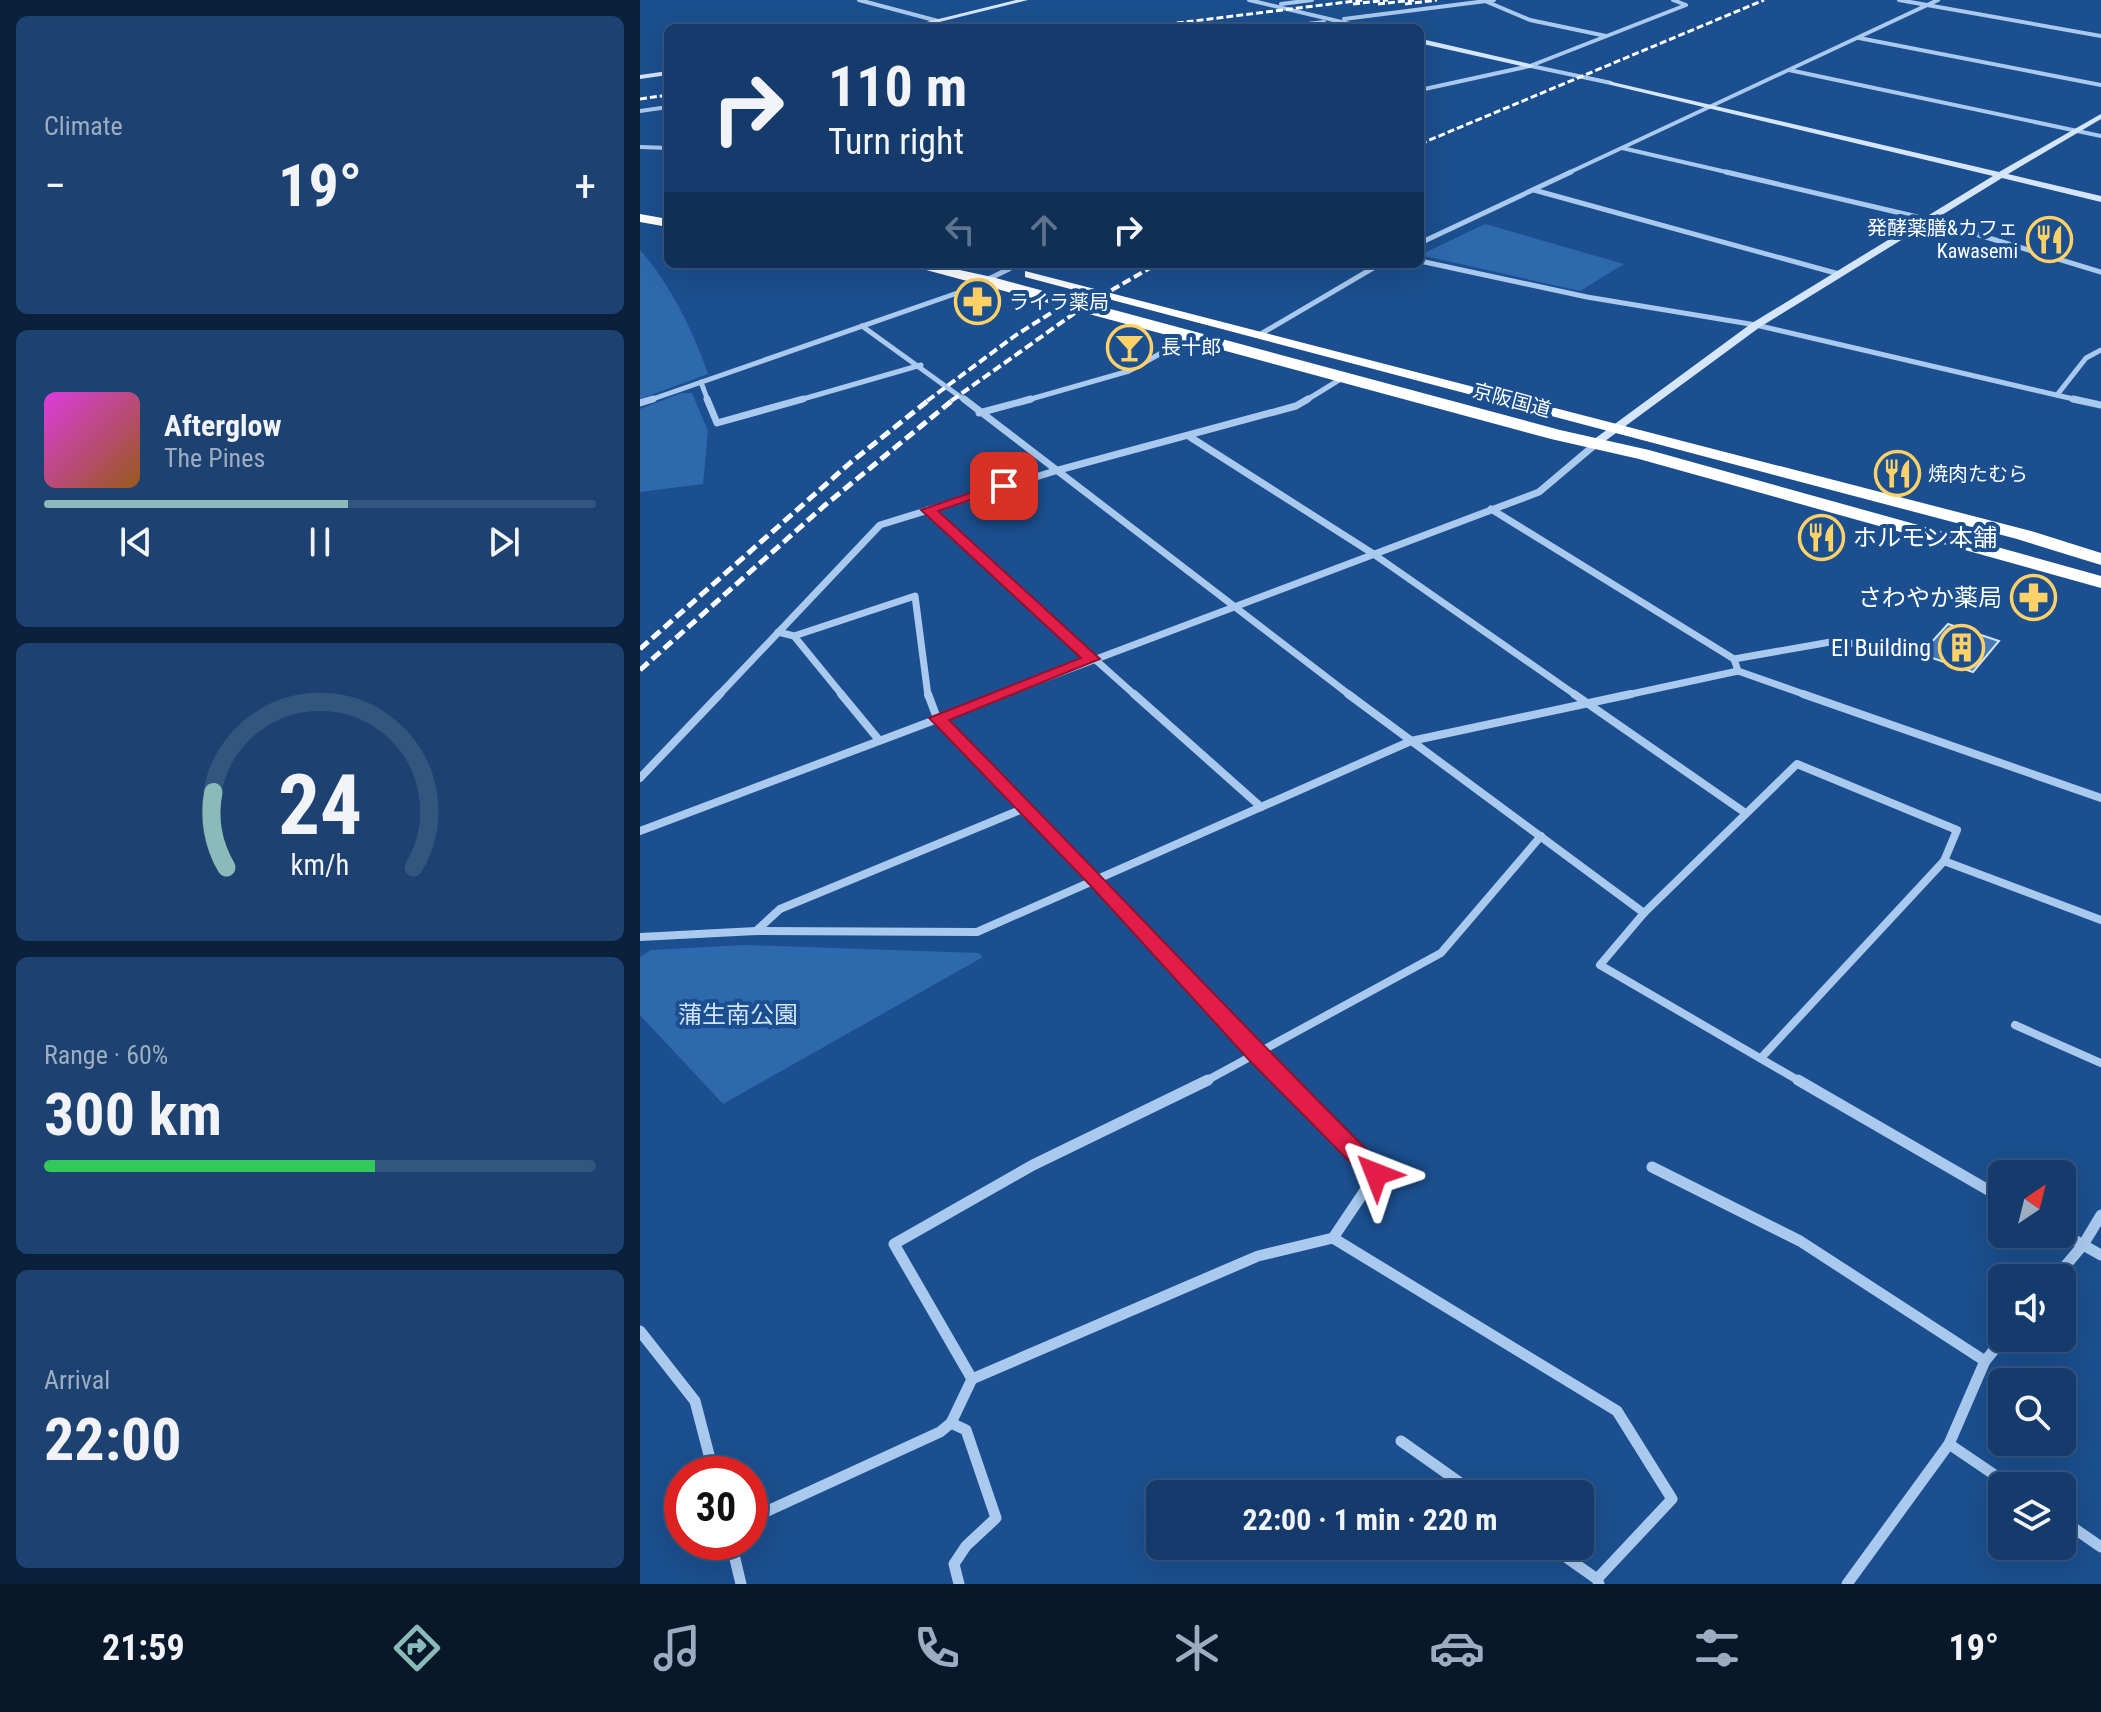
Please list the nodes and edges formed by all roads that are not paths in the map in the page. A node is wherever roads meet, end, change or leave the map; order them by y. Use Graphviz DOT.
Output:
graph roads {
  1 [pos="859,0"];
  2 [pos="1025,0"];
  3 [pos="1249,0"];
  4 [pos="1312,0"];
  5 [pos="1494,0"];
  6 [pos="1673,0"];
  7 [pos="1899,0"];
  8 [pos="1938,0"];
  9 [pos="1485,1"];
  10 [pos="1281,4"];
  11 [pos="1927,5"];
  12 [pos="1344,19"];
  13 [pos="938,21"];
  14 [pos="1324,22"];
  15 [pos="924,24"];
  16 [pos="1307,24"];
  17 [pos="1350,24"];
  18 [pos="1607,36"];
  19 [pos="2101,36"];
  20 [pos="1858,38"];
  21 [pos="1424,42"];
  22 [pos="1530,66"];
  23 [pos="1787,70"];
  24 [pos="664,74"];
  25 [pos="640,77"];
  26 [pos="1611,83"];
  27 [pos="2101,85"];
  28 [pos="1424,89"];
  29 [pos="1707,106"];
  30 [pos="664,108"];
  31 [pos="640,111"];
  32 [pos="2101,116"];
  33 [pos="2077,130"];
  34 [pos="2101,136"];
  35 [pos="640,147"];
  36 [pos="664,148"];
  37 [pos="1621,148"];
  38 [pos="2004,174"];
  39 [pos="1533,190"];
  40 [pos="2101,199"];
  41 [pos="640,204"];
  42 [pos="664,208"];
  43 [pos="640,218"];
  44 [pos="1926,219"];
  45 [pos="664,222"];
  46 [pos="1424,241"];
  47 [pos="1424,262"];
  48 [pos="950,268"];
  49 [pos="1373,268"];
  50 [pos="988,272"];
  51 [pos="2101,272"];
  52 [pos="1839,274"];
  53 [pos="1756,325"];
  54 [pos="862,326"];
  55 [pos="1192,335"];
  56 [pos="1259,335"];
  57 [pos="2101,350"];
  58 [pos="921,365"];
  59 [pos="1344,377"];
  60 [pos="701,382"];
  61 [pos="2057,395"];
  62 [pos="640,403"];
  63 [pos="2101,405"];
  64 [pos="979,413"];
  65 [pos="1619,428"];
  66 [pos="1190,437"];
  67 [pos="1597,443"];
  68 [pos="1055,471"];
  69 [pos="1491,509"];
  70 [pos="928,510"];
  71 [pos="1372,553"];
  72 [pos="2101,559"];
  73 [pos="2101,582"];
  74 [pos="1232,608"];
  75 [pos="778,632"];
  76 [pos="794,636"];
  77 [pos="1876,652"];
  78 [pos="1092,659"];
  79 [pos="1734,659"];
  80 [pos="1738,671"];
  81 [pos="1587,703"];
  82 [pos="937,718"];
  83 [pos="879,740"];
  84 [pos="1411,741"];
  85 [pos="640,778"];
  86 [pos="2101,798"];
  87 [pos="1261,807"];
  88 [pos="1025,808"];
  89 [pos="1744,812"];
  90 [pos="640,831"];
  91 [pos="1541,836"];
  92 [pos="1944,861"];
  93 [pos="1097,880"];
  94 [pos="1644,913"];
  95 [pos="2101,920"];
  96 [pos="756,931"];
  97 [pos="640,937"];
  98 [pos="2015,1025"];
  99 [pos="1258,1055"];
  100 [pos="1761,1058"];
  101 [pos="2101,1063"];
  102 [pos="1652,1167"];
  103 [pos="1988,1190"];
  104 [pos="2101,1215"];
  105 [pos="1333,1238"];
  106 [pos="2076,1241"];
  107 [pos="2083,1245"];
  108 [pos="2101,1255"];
  109 [pos="2067,1264"];
  110 [pos="640,1331"];
  111 [pos="1992,1352"];
  112 [pos="1985,1361"];
  113 [pos="972,1379"];
  114 [pos="951,1423"];
  115 [pos="1401,1441"];
  116 [pos="1949,1444"];
  117 [pos="709,1456"];
  118 [pos="1990,1472"];
  119 [pos="1456,1480"];
  120 [pos="768,1511"];
  121 [pos="2076,1530"];
  122 [pos="2101,1547"];
  123 [pos="735,1560"];
  124 [pos="1569,1560"];
  125 [pos="1598,1582"];
  126 [pos="741,1584"];
  127 [pos="959,1584"];
  128 [pos="1847,1584"];
  1 -- 13 [label="street"];
  2 -- 13 [label="street"];
  3 -- 17 [label="street"];
  4 -- 10 [label="street"];
  5 -- 9 [label="street"];
  6 -- 18 [label="street"];
  7 -- 11 [label="street"];
  8 -- 11 [label="street"];
  9 -- 12 [label="street"];
  9 -- 18 [label="street"];
  11 -- 19 [label="street"];
  11 -- 20 [label="street"];
  13 -- 15 [label="street"];
  14 -- 16 [label="street"];
  18 -- 22 [label="street"];
  20 -- 23 [label="street"];
  20 -- 27 [label="street"];
  21 -- 22 [label="street"];
  22 -- 26 [label="street"];
  22 -- 28 [label="street"];
  23 -- 29 [label="street"];
  23 -- 33 [label="street"];
  24 -- 25 [label="street"];
  26 -- 29 [label="street"];
  29 -- 37 [label="street"];
  29 -- 38 [label="street"];
  30 -- 31 [label="street"];
  32 -- 33 [label="street"];
  33 -- 34 [label="street"];
  33 -- 38 [label="street"];
  35 -- 36 [label="street"];
  37 -- 39 [label="street"];
  37 -- 44 [label="street"];
  38 -- 40 [label="street"];
  38 -- 44 [label="street"];
  39 -- 46 [label="street"];
  39 -- 52 [label="street"];
  41 -- 42 [label="highway"];
  43 -- 45 [label="highway"];
  44 -- 51 [label="street"];
  44 -- 52 [label="street"];
  47 -- 53 [label="street"];
  48 -- 50 [label="highway, 京阪国道"];
  49 -- 56 [label="street"];
  50 -- 54 [label="street"];
  50 -- 55 [label="highway, 京阪国道"];
  50 -- 56 [label="highway, 京阪国道"];
  52 -- 53 [label="street"];
  53 -- 61 [label="street"];
  53 -- 65 [label="street"];
  54 -- 58 [label="street"];
  54 -- 60 [label="street"];
  55 -- 59 [label="highway, 京阪国道"];
  55 -- 64 [label="street"];
  56 -- 65 [label="highway, 京阪国道"];
  57 -- 61 [label="street"];
  58 -- 60 [label="street"];
  58 -- 64 [label="street"];
  59 -- 66 [label="street"];
  59 -- 67 [label="highway, 京阪国道"];
  60 -- 62 [label="street"];
  61 -- 63 [label="street"];
  64 -- 68 [label="street"];
  65 -- 67 [label="street"];
  65 -- 72 [label="highway, 京阪国道"];
  66 -- 68 [label="street"];
  66 -- 71 [label="street"];
  67 -- 69 [label="street"];
  67 -- 73 [label="highway, 京阪国道"];
  68 -- 70 [label="street"];
  68 -- 74 [label="street"];
  69 -- 71 [label="street"];
  69 -- 79 [label="street"];
  70 -- 75 [label="street"];
  70 -- 78 [label="street"];
  71 -- 74 [label="street"];
  71 -- 81 [label="street"];
  74 -- 78 [label="street"];
  74 -- 84 [label="street"];
  75 -- 76 [label="street"];
  75 -- 85 [label="street"];
  76 -- 82 [label="street"];
  76 -- 83 [label="street"];
  77 -- 79 [label="street"];
  78 -- 82 [label="street"];
  78 -- 87 [label="street"];
  79 -- 80 [label="street"];
  80 -- 81 [label="street"];
  80 -- 86 [label="street"];
  81 -- 84 [label="street"];
  81 -- 89 [label="street"];
  82 -- 83 [label="street"];
  82 -- 88 [label="street"];
  83 -- 90 [label="street"];
  84 -- 87 [label="street"];
  84 -- 91 [label="street"];
  87 -- 93 [label="street"];
  88 -- 93 [label="street"];
  88 -- 96 [label="street"];
  89 -- 92 [label="street"];
  89 -- 94 [label="street"];
  91 -- 94 [label="street"];
  91 -- 99 [label="street"];
  92 -- 95 [label="street"];
  92 -- 100 [label="street"];
  93 -- 96 [label="street"];
  93 -- 99 [label="street"];
  94 -- 100 [label="street"];
  96 -- 97 [label="street"];
  98 -- 101 [label="street"];
  99 -- 105 [label="street"];
  99 -- 113 [label="street"];
  100 -- 103 [label="street"];
  102 -- 112 [label="street"];
  104 -- 107 [label="street"];
  105 -- 113 [label="street"];
  105 -- 125 [label="street"];
  106 -- 107 [label="street"];
  107 -- 108 [label="street"];
  107 -- 109 [label="street"];
  110 -- 117 [label="street"];
  111 -- 112 [label="street"];
  112 -- 116 [label="street"];
  113 -- 114 [label="street"];
  114 -- 120 [label="street"];
  114 -- 127 [label="street"];
  115 -- 119 [label="street"];
  116 -- 118 [label="street"];
  116 -- 128 [label="street"];
  121 -- 122 [label="street"];
  123 -- 126 [label="street"];
  124 -- 125 [label="street"];
}
